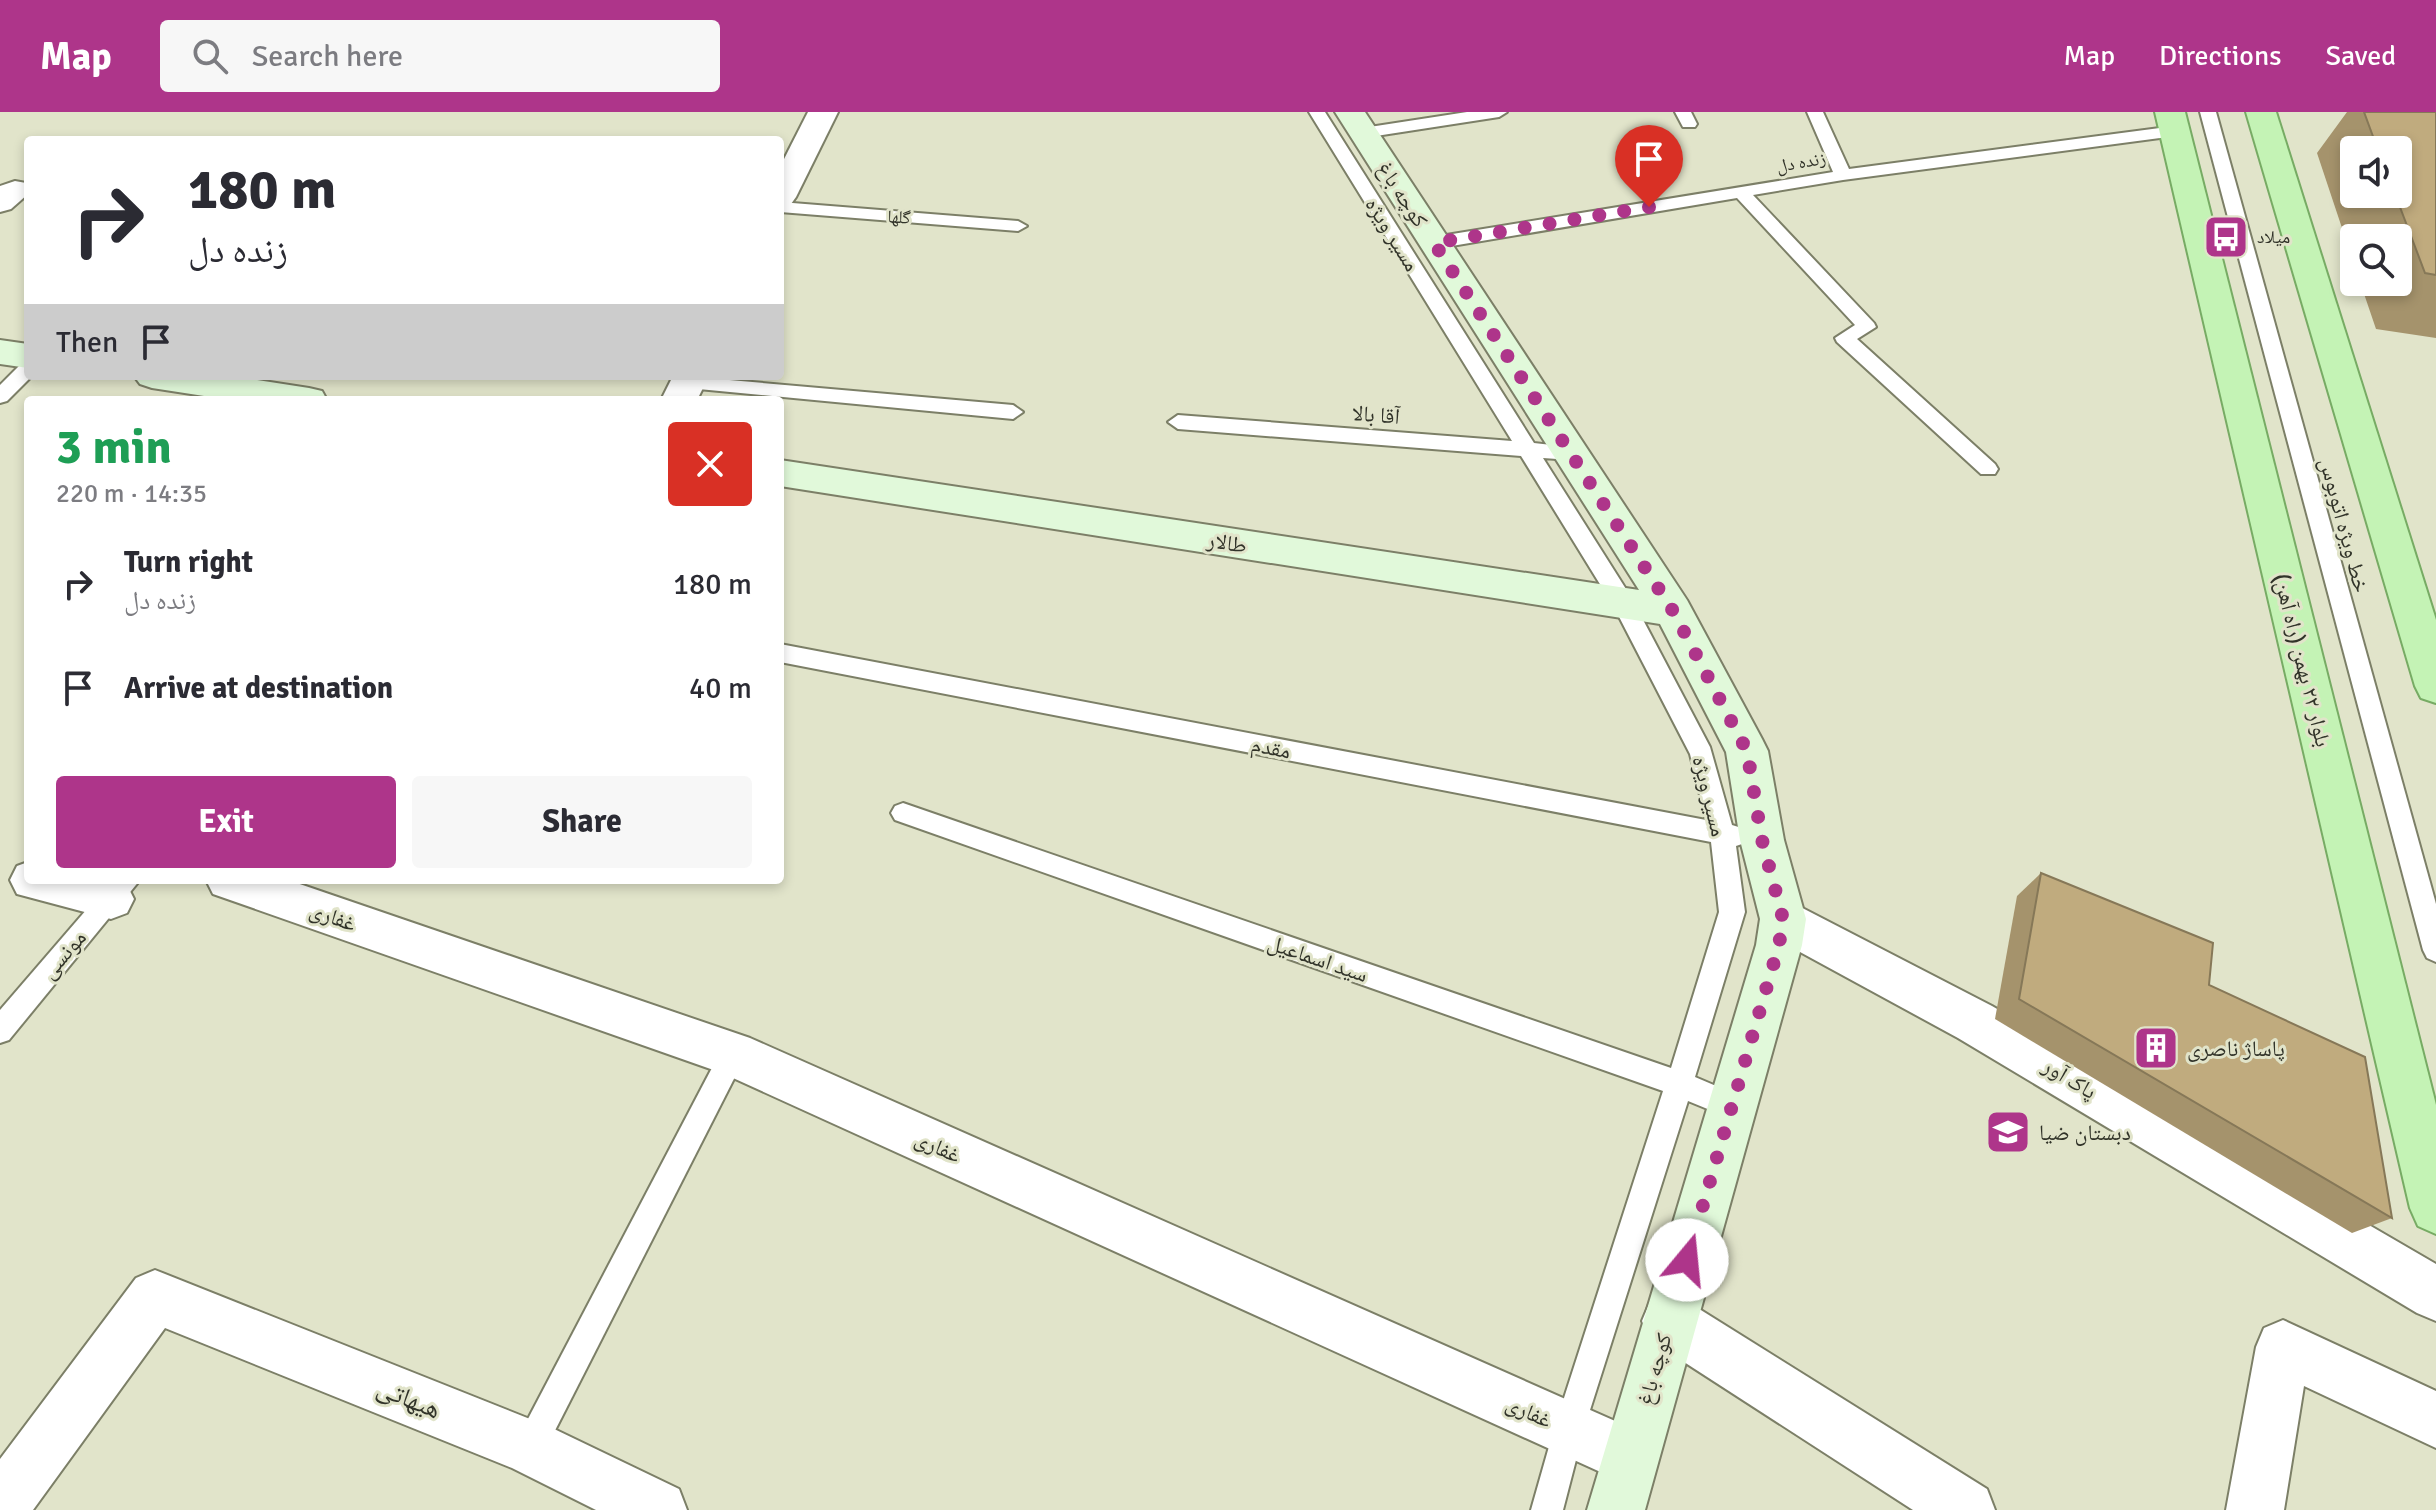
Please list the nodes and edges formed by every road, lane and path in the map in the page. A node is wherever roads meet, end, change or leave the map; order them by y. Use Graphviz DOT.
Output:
graph roads {
  1 [pos="823,112"];
  2 [pos="1317,112"];
  3 [pos="1499,112"];
  4 [pos="1815,112"];
  5 [pos="2261,112"];
  6 [pos="2184,118"];
  7 [pos="1356,122"];
  8 [pos="1843,175"];
  9 [pos="784,189"];
  10 [pos="1741,192"];
  11 [pos="784,207"];
  12 [pos="1018,226"];
  13 [pos="1434,243"];
  14 [pos="0,352"];
  15 [pos="24,355"];
  16 [pos="24,373"];
  17 [pos="205,380"];
  18 [pos="232,382"];
  19 [pos="686,386"];
  20 [pos="0,396"];
  21 [pos="292,396"];
  22 [pos="1013,412"];
  23 [pos="1178,422"];
  24 [pos="1527,450"];
  25 [pos="1571,453"];
  26 [pos="1988,469"];
  27 [pos="784,474"];
  28 [pos="1623,603"];
  29 [pos="1673,611"];
  30 [pos="784,654"];
  31 [pos="2436,686"];
  32 [pos="903,813"];
  33 [pos="1742,837"];
  34 [pos="0,872"];
  35 [pos="24,878"];
  36 [pos="70,884"];
  37 [pos="241,884"];
  38 [pos="119,890"];
  39 [pos="1783,919"];
  40 [pos="2436,950"];
  41 [pos="0,1031"];
  42 [pos="733,1054"];
  43 [pos="1679,1084"];
  44 [pos="1732,1106"];
  45 [pos="2436,1208"];
  46 [pos="2436,1294"];
  47 [pos="1669,1321"];
  48 [pos="2436,1420"];
  49 [pos="1569,1429"];
  50 [pos="530,1447"];
  51 [pos="1629,1456"];
  52 [pos="0,1507"];
  53 [pos="658,1510"];
  54 [pos="1547,1510"];
  55 [pos="1616,1510"];
  56 [pos="1966,1510"];
  57 [pos="2255,1510"];
  1 -- 9 [label="street"];
  2 -- 24 [label="lane, مسیر ویژه"];
  3 -- 7 [label="lane"];
  4 -- 8 [label="lane"];
  5 -- 31 [label="main road"];
  6 -- 8 [label="lane, زنده دل"];
  6 -- 40 [label="lane, خط ویژه اتوبوس"];
  6 -- 45 [label="main road, بلوار ۲۲ بهمن (راه آهن)"];
  7 -- 13 [label="main road, کوچه باغ"];
  8 -- 10 [label="lane, زنده دل"];
  10 -- 13 [label="lane, زنده دل"];
  10 -- 26 [label="lane"];
  11 -- 12 [label="lane, گلها"];
  13 -- 25 [label="main road, کوچه باغ"];
  14 -- 15 [label="main road"];
  16 -- 20 [label="lane"];
  17 -- 18 [label="main road"];
  18 -- 21 [label="main road"];
  19 -- 22 [label="lane"];
  23 -- 24 [label="lane, آقا بالا"];
  24 -- 25 [label="lane, آقا بالا"];
  24 -- 28 [label="lane, مسیر ویژه"];
  25 -- 29 [label="main road, کوچه باغ"];
  27 -- 28 [label="main road, طالار"];
  28 -- 29 [label="main road, طالار"];
  28 -- 33 [label="lane, مسیر ویژه"];
  29 -- 33 [label="main road, کوچه باغ"];
  30 -- 33 [label="lane, مقدم"];
  32 -- 43 [label="lane, سید اسماعیل"];
  33 -- 39 [label="main road, کوچه باغ"];
  33 -- 43 [label="lane, مسیر ویژه"];
  34 -- 35 [label="street"];
  36 -- 38 [label="street"];
  37 -- 42 [label="street, غفاری"];
  38 -- 41 [label="lane, مونسی"];
  39 -- 44 [label="main road, کوچه باغ"];
  39 -- 46 [label="street, پاک آور"];
  42 -- 49 [label="street, غفاری"];
  42 -- 50 [label="lane"];
  43 -- 44 [label="lane, سید اسماعیل"];
  43 -- 49 [label="lane, مسیر ویژه"];
  44 -- 47 [label="main road, کوچه باغ"];
  47 -- 51 [label="main road, کوچه باغ"];
  47 -- 56 [label="street"];
  48 -- 57 [label="street"];
  49 -- 51 [label="street, غفاری"];
  49 -- 54 [label="lane, مسیر ویژه"];
  50 -- 52 [label="street, هیهاتی"];
  50 -- 53 [label="street, هیهاتی"];
  51 -- 55 [label="main road, کوچه باغ"];
}
